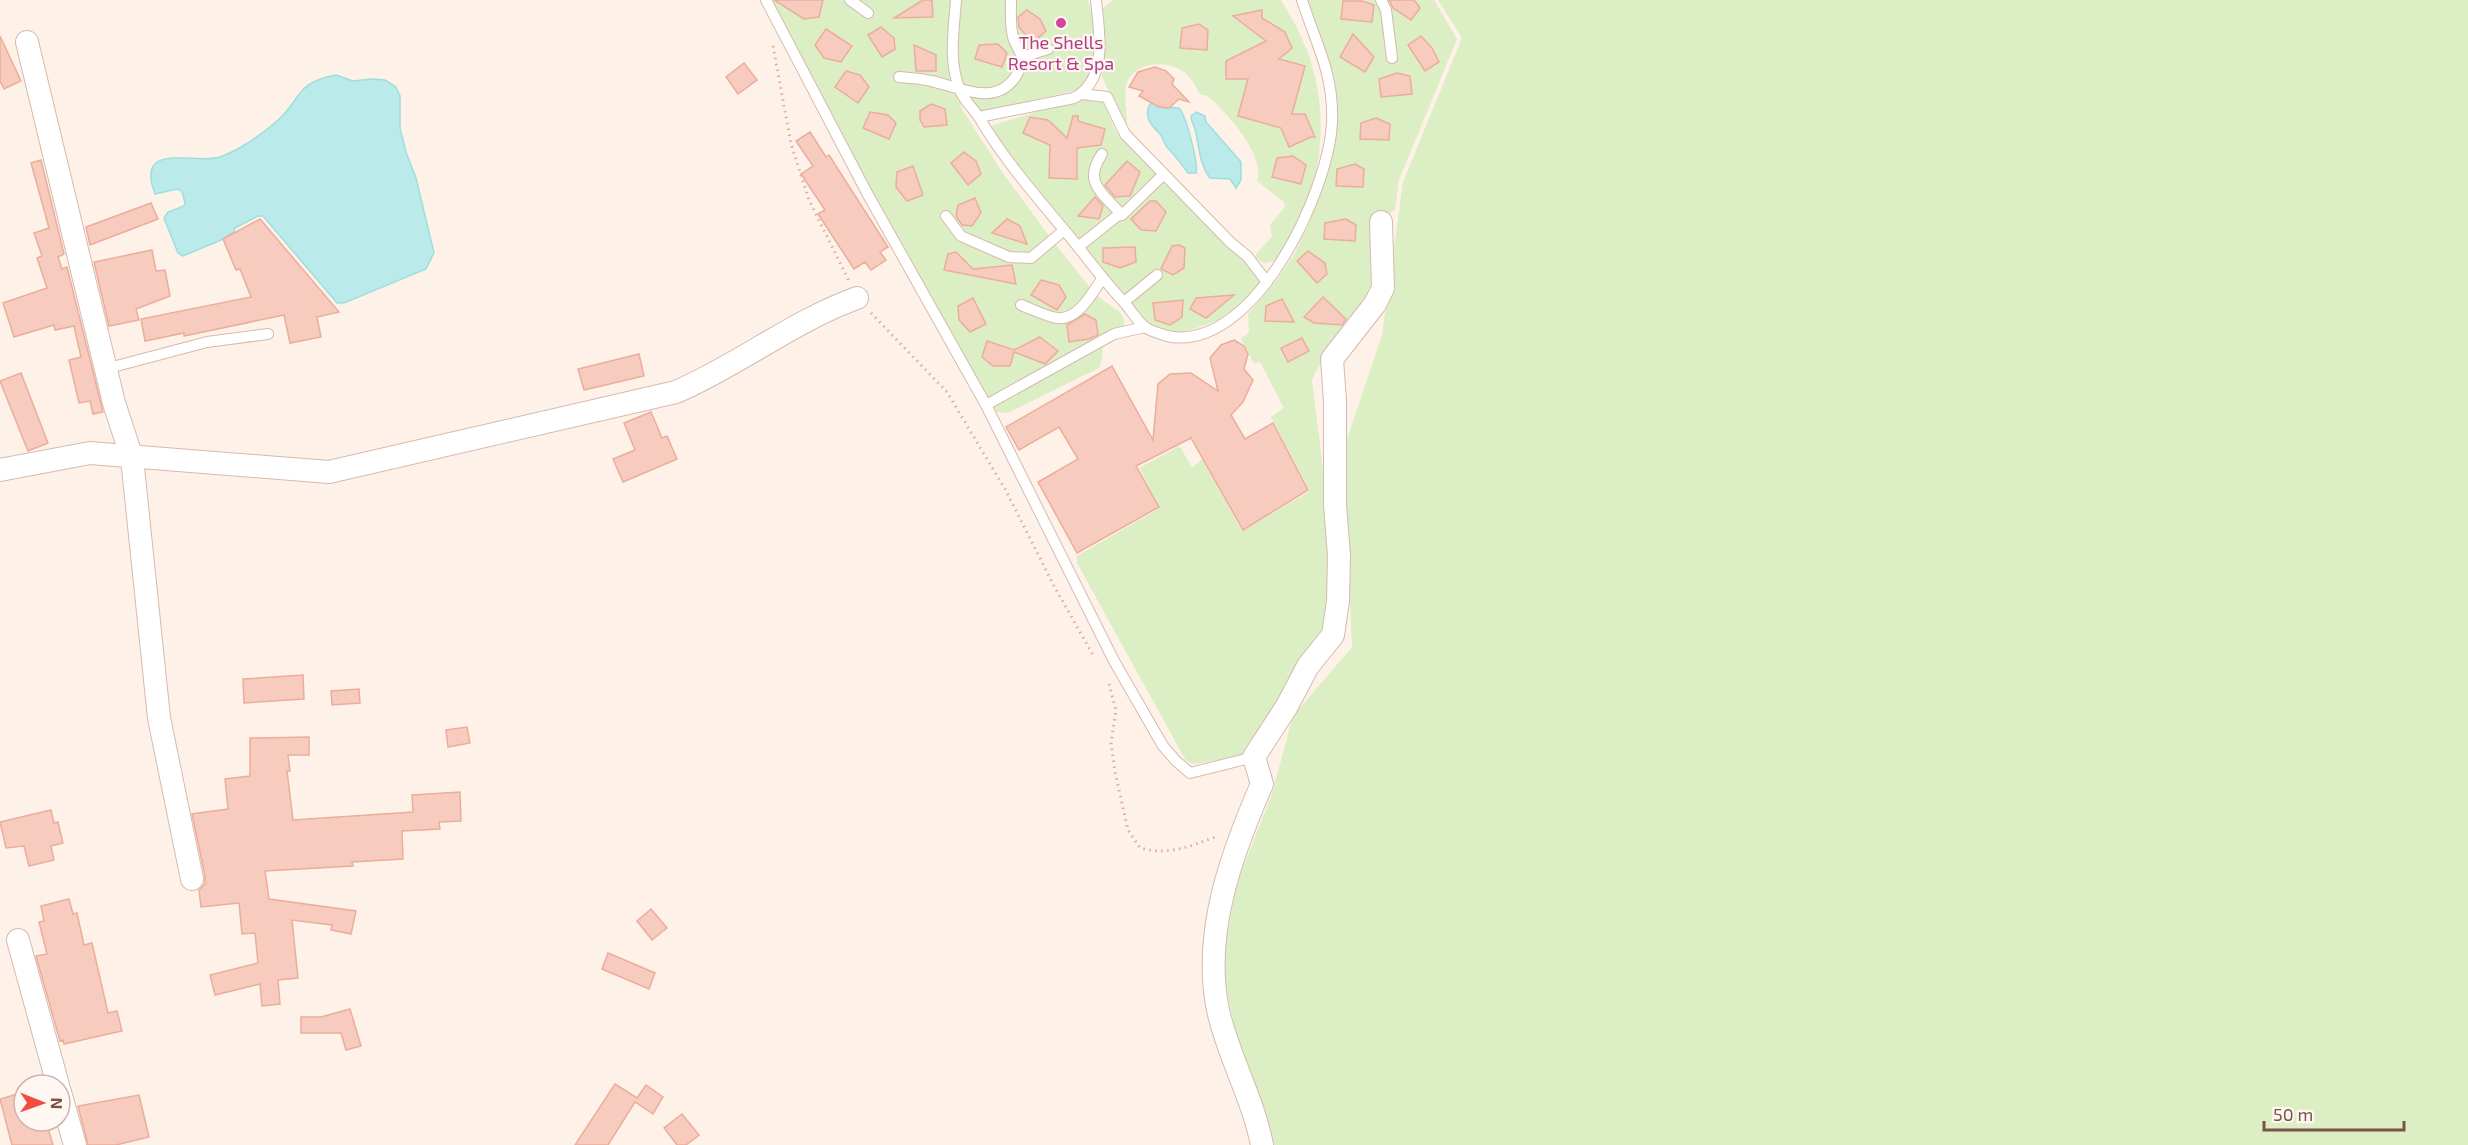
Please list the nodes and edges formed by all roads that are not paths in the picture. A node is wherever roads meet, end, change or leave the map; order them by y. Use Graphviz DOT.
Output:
graph roads {
  1 [pos="766,0"];
  2 [pos="850,0"];
  3 [pos="956,0"];
  4 [pos="1011,0"];
  5 [pos="1302,0"];
  6 [pos="1381,0"];
  7 [pos="1097,1"];
  8 [pos="868,14"];
  9 [pos="27,42"];
  10 [pos="1047,49"];
  11 [pos="1022,57"];
  12 [pos="1392,58"];
  13 [pos="899,77"];
  14 [pos="960,90"];
  15 [pos="1082,94"];
  16 [pos="979,117"];
  17 [pos="1102,154"];
  18 [pos="1163,175"];
  19 [pos="1122,215"];
  20 [pos="946,216"];
  21 [pos="1381,222"];
  22 [pos="1063,231"];
  23 [pos="1078,248"];
  24 [pos="1157,275"];
  25 [pos="1102,279"];
  26 [pos="1267,282"];
  27 [pos="857,298"];
  28 [pos="1124,302"];
  29 [pos="1021,305"];
  30 [pos="1145,327"];
  31 [pos="268,334"];
  32 [pos="105,369"];
  33 [pos="986,405"];
  34 [pos="132,458"];
  35 [pos="0,470"];
  36 [pos="1254,757"];
  37 [pos="192,879"];
  38 [pos="18,940"];
  39 [pos="55,1073"];
  40 [pos="1262,1145"];
  1 -- 33 [label="lane"];
  2 -- 8 [label="lane"];
  3 -- 14 [label="lane"];
  4 -- 11 [label="lane"];
  5 -- 26 [label="lane"];
  6 -- 12 [label="lane"];
  7 -- 15 [label="lane"];
  9 -- 32 [label="street"];
  10 -- 11 [label="lane"];
  11 -- 14 [label="lane"];
  13 -- 14 [label="lane"];
  14 -- 16 [label="lane"];
  15 -- 16 [label="lane"];
  15 -- 26 [label="lane"];
  16 -- 22 [label="lane"];
  17 -- 19 [label="lane"];
  18 -- 19 [label="lane"];
  19 -- 23 [label="lane"];
  20 -- 22 [label="lane"];
  21 -- 36 [label="street"];
  22 -- 23 [label="lane"];
  23 -- 25 [label="lane"];
  24 -- 28 [label="lane"];
  25 -- 28 [label="lane"];
  25 -- 29 [label="lane"];
  26 -- 30 [label="lane"];
  27 -- 34 [label="street"];
  28 -- 30 [label="lane"];
  30 -- 33 [label="lane"];
  31 -- 32 [label="lane"];
  32 -- 34 [label="street"];
  33 -- 36 [label="lane"];
  34 -- 35 [label="street"];
  34 -- 37 [label="street"];
  36 -- 40 [label="street"];
  38 -- 39 [label="street"];
}
